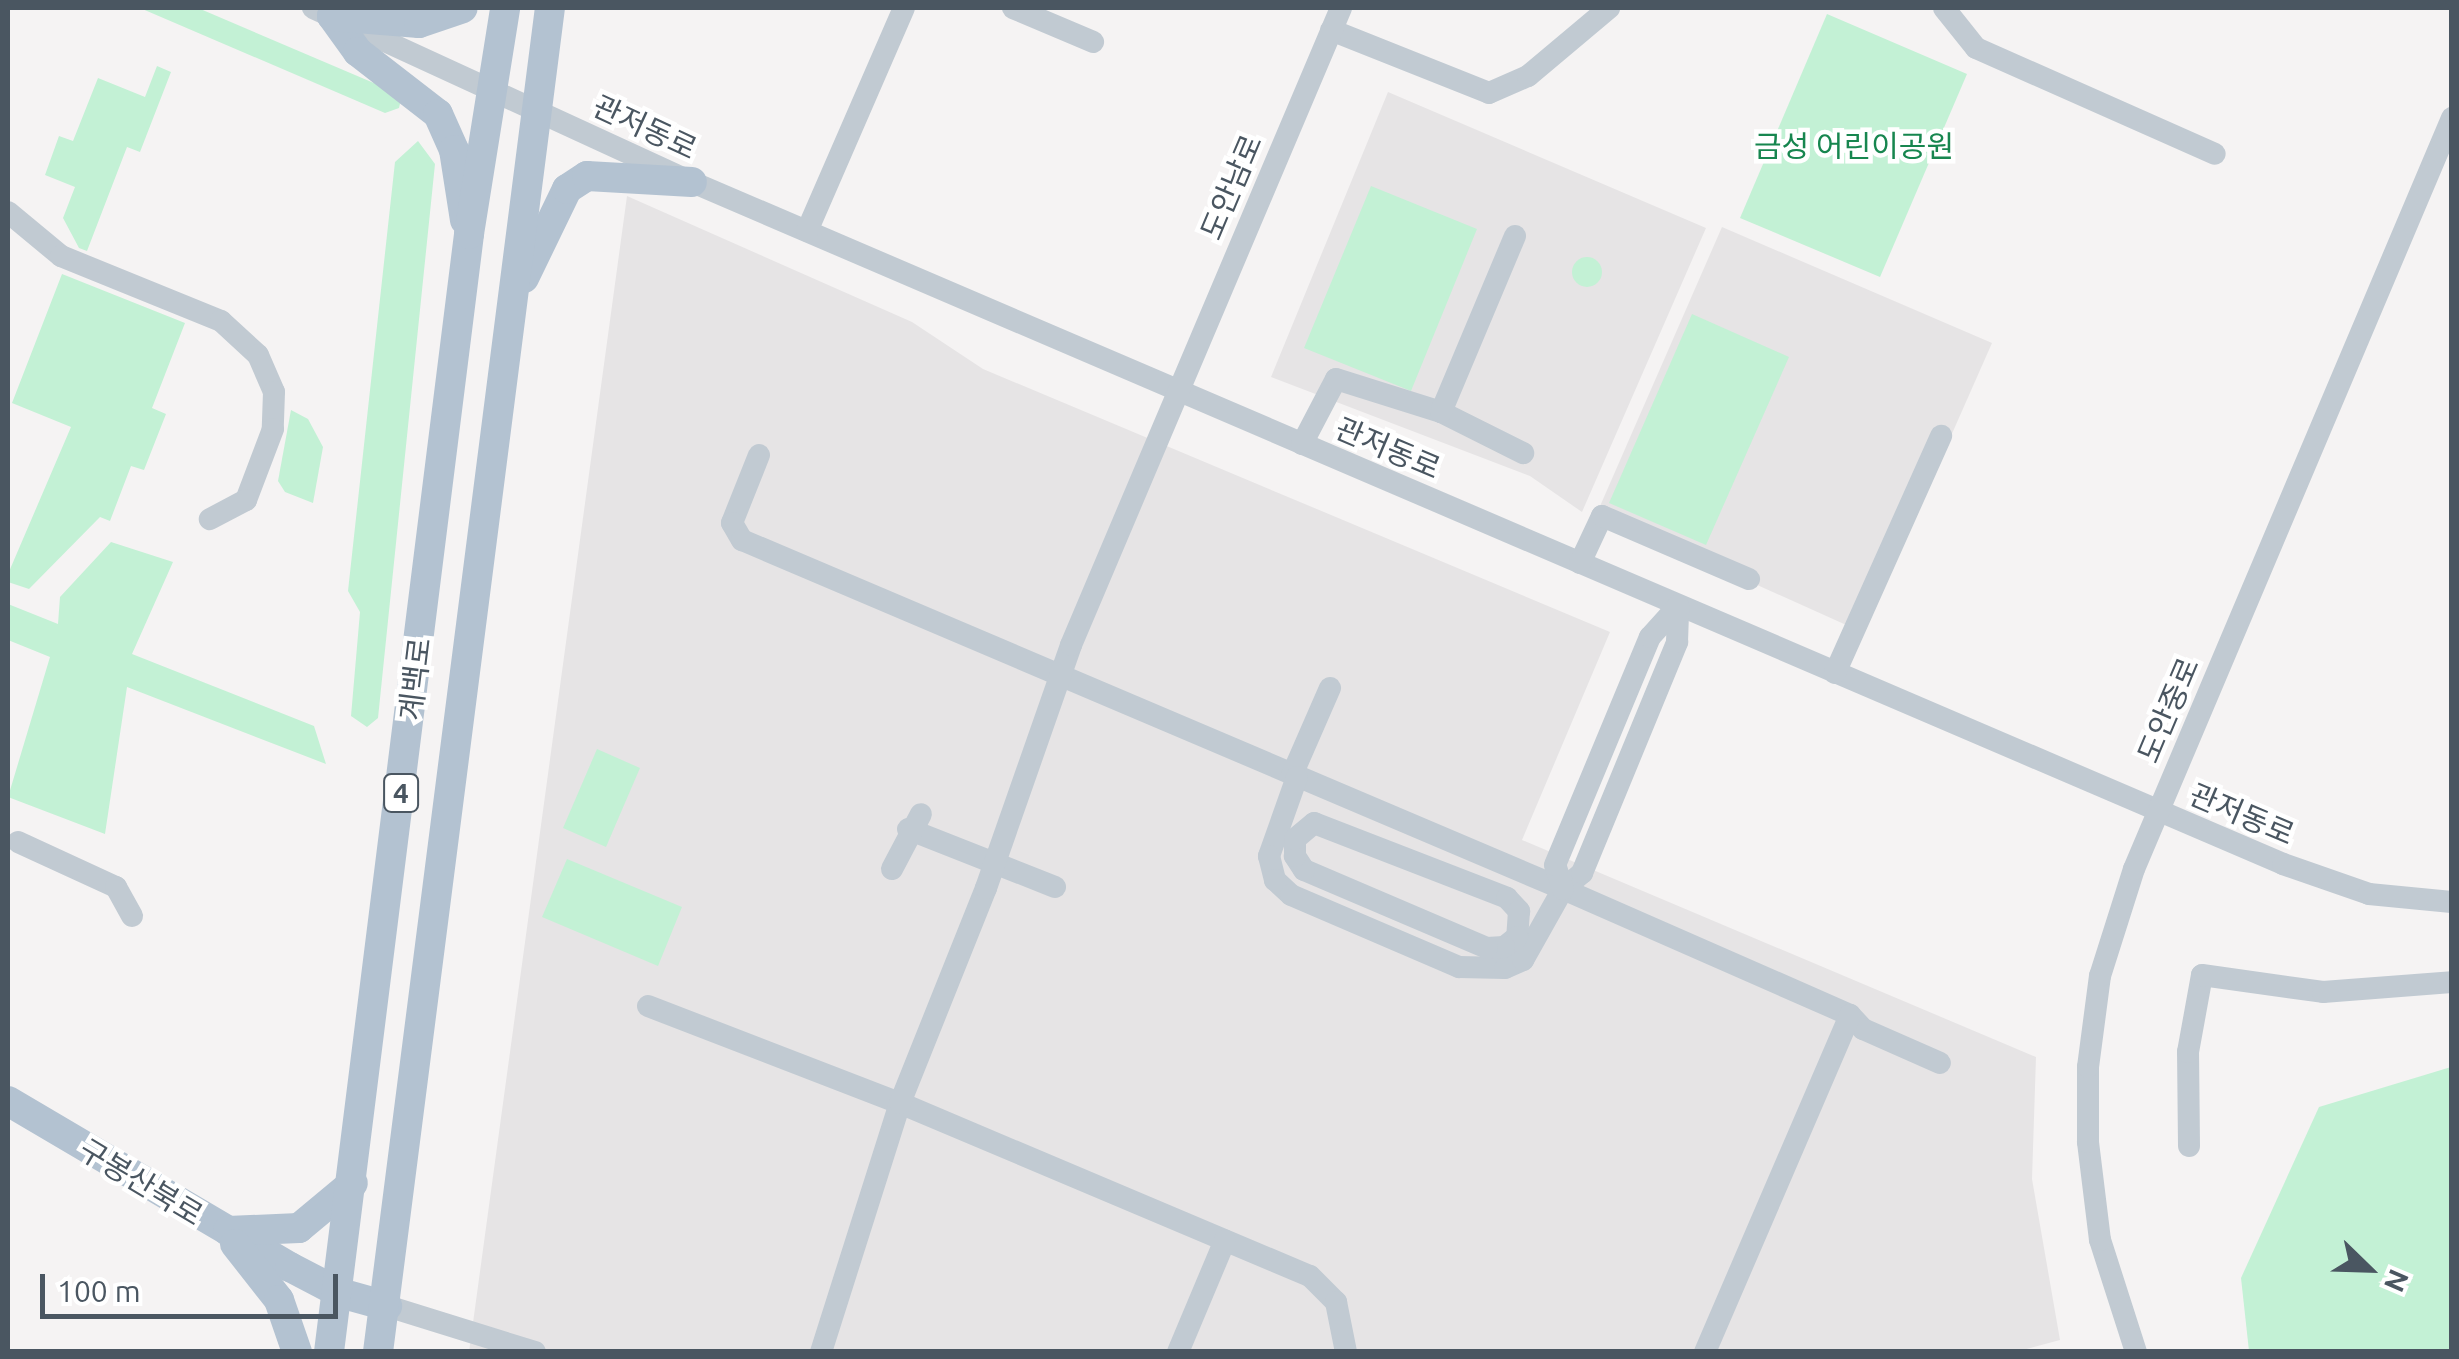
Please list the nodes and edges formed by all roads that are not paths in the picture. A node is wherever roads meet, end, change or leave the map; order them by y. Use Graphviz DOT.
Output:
graph roads {
  1 [pos="463,8"];
  2 [pos="505,8"];
  3 [pos="550,8"];
  4 [pos="904,8"];
  5 [pos="1013,8"];
  6 [pos="1341,8"];
  7 [pos="1609,8"];
  8 [pos="1952,10"];
  9 [pos="323,12"];
  10 [pos="1331,30"];
  11 [pos="1093,42"];
  12 [pos="493,90"];
  13 [pos="537,110"];
  14 [pos="2452,118"];
  15 [pos="2215,154"];
  16 [pos="692,182"];
  17 [pos="8,212"];
  18 [pos="807,231"];
  19 [pos="470,234"];
  20 [pos="1515,236"];
  21 [pos="516,294"];
  22 [pos="1175,390"];
  23 [pos="1441,412"];
  24 [pos="1941,436"];
  25 [pos="1302,444"];
  26 [pos="1523,453"];
  27 [pos="758,455"];
  28 [pos="210,520"];
  29 [pos="1580,564"];
  30 [pos="1749,579"];
  31 [pos="1678,606"];
  32 [pos="1835,673"];
  33 [pos="1060,678"];
  34 [pos="1330,688"];
  35 [pos="1294,776"];
  36 [pos="2158,812"];
  37 [pos="13,838"];
  38 [pos="8,864"];
  39 [pos="994,865"];
  40 [pos="892,868"];
  41 [pos="1055,887"];
  42 [pos="1563,889"];
  43 [pos="2452,902"];
  44 [pos="132,916"];
  45 [pos="1514,946"];
  46 [pos="2452,982"];
  47 [pos="648,1006"];
  48 [pos="1850,1015"];
  49 [pos="1940,1063"];
  50 [pos="8,1101"];
  51 [pos="900,1103"];
  52 [pos="2189,1146"];
  53 [pos="353,1183"];
  54 [pos="223,1231"];
  55 [pos="1225,1240"];
  56 [pos="340,1294"];
  57 [pos="387,1306"];
  58 [pos="296,1352"];
  59 [pos="329,1352"];
  60 [pos="378,1352"];
  61 [pos="535,1352"];
  62 [pos="822,1352"];
  63 [pos="1178,1352"];
  64 [pos="1346,1352"];
  65 [pos="1705,1352"];
  66 [pos="2136,1352"];
  1 -- 9 [label="main road"];
  2 -- 12 [label="main road, 계백로 / 4"];
  3 -- 13 [label="main road, 계백로 / 4"];
  4 -- 18 [label="street"];
  5 -- 11 [label="street"];
  6 -- 10 [label="street, 도안남로"];
  7 -- 10 [label="street"];
  8 -- 15 [label="street"];
  9 -- 12 [label="street, 관저동로"];
  9 -- 19 [label="main road"];
  10 -- 22 [label="street, 도안남로"];
  12 -- 13 [label="street, 관저동로"];
  12 -- 19 [label="main road, 계백로 / 4"];
  13 -- 16 [label="street, 관저동로"];
  13 -- 21 [label="main road, 계백로 / 4"];
  14 -- 36 [label="street, 도안중로"];
  16 -- 18 [label="street, 관저동로"];
  16 -- 21 [label="main road"];
  17 -- 28 [label="street"];
  18 -- 22 [label="street, 관저동로"];
  19 -- 53 [label="main road, 계백로 / 4"];
  20 -- 23 [label="street"];
  21 -- 57 [label="main road, 계백로 / 4"];
  22 -- 25 [label="street, 관저동로"];
  22 -- 33 [label="street, 도안남로"];
  23 -- 25 [label="street"];
  23 -- 26 [label="street"];
  24 -- 32 [label="street"];
  25 -- 29 [label="street, 관저동로"];
  27 -- 33 [label="street"];
  29 -- 30 [label="street"];
  29 -- 31 [label="street, 관저동로"];
  31 -- 32 [label="street, 관저동로"];
  31 -- 42 [label="street"];
  32 -- 36 [label="street, 관저동로"];
  33 -- 35 [label="street"];
  33 -- 39 [label="street, 도안남로"];
  34 -- 35 [label="street"];
  35 -- 42 [label="street"];
  35 -- 45 [label="street"];
  36 -- 43 [label="street, 관저동로"];
  36 -- 66 [label="street, 도안중로"];
  37 -- 38 [label="street"];
  37 -- 44 [label="street"];
  39 -- 40 [label="street"];
  39 -- 41 [label="street"];
  39 -- 51 [label="street, 도안남로"];
  42 -- 45 [label="street"];
  42 -- 48 [label="street"];
  45 -- 45 [label="street"];
  46 -- 52 [label="street"];
  47 -- 51 [label="street"];
  48 -- 49 [label="street"];
  48 -- 65 [label="street"];
  50 -- 54 [label="main road, 구봉산북로"];
  51 -- 55 [label="street"];
  51 -- 62 [label="street, 도안남로"];
  53 -- 54 [label="main road"];
  53 -- 56 [label="main road, 계백로 / 4"];
  54 -- 56 [label="main road, 구봉산북로"];
  54 -- 58 [label="main road"];
  55 -- 63 [label="street"];
  55 -- 64 [label="street"];
  56 -- 57 [label="main road, 구봉산북로"];
  56 -- 59 [label="main road, 계백로 / 4"];
  57 -- 60 [label="main road, 계백로 / 4"];
  57 -- 61 [label="street"];
}
